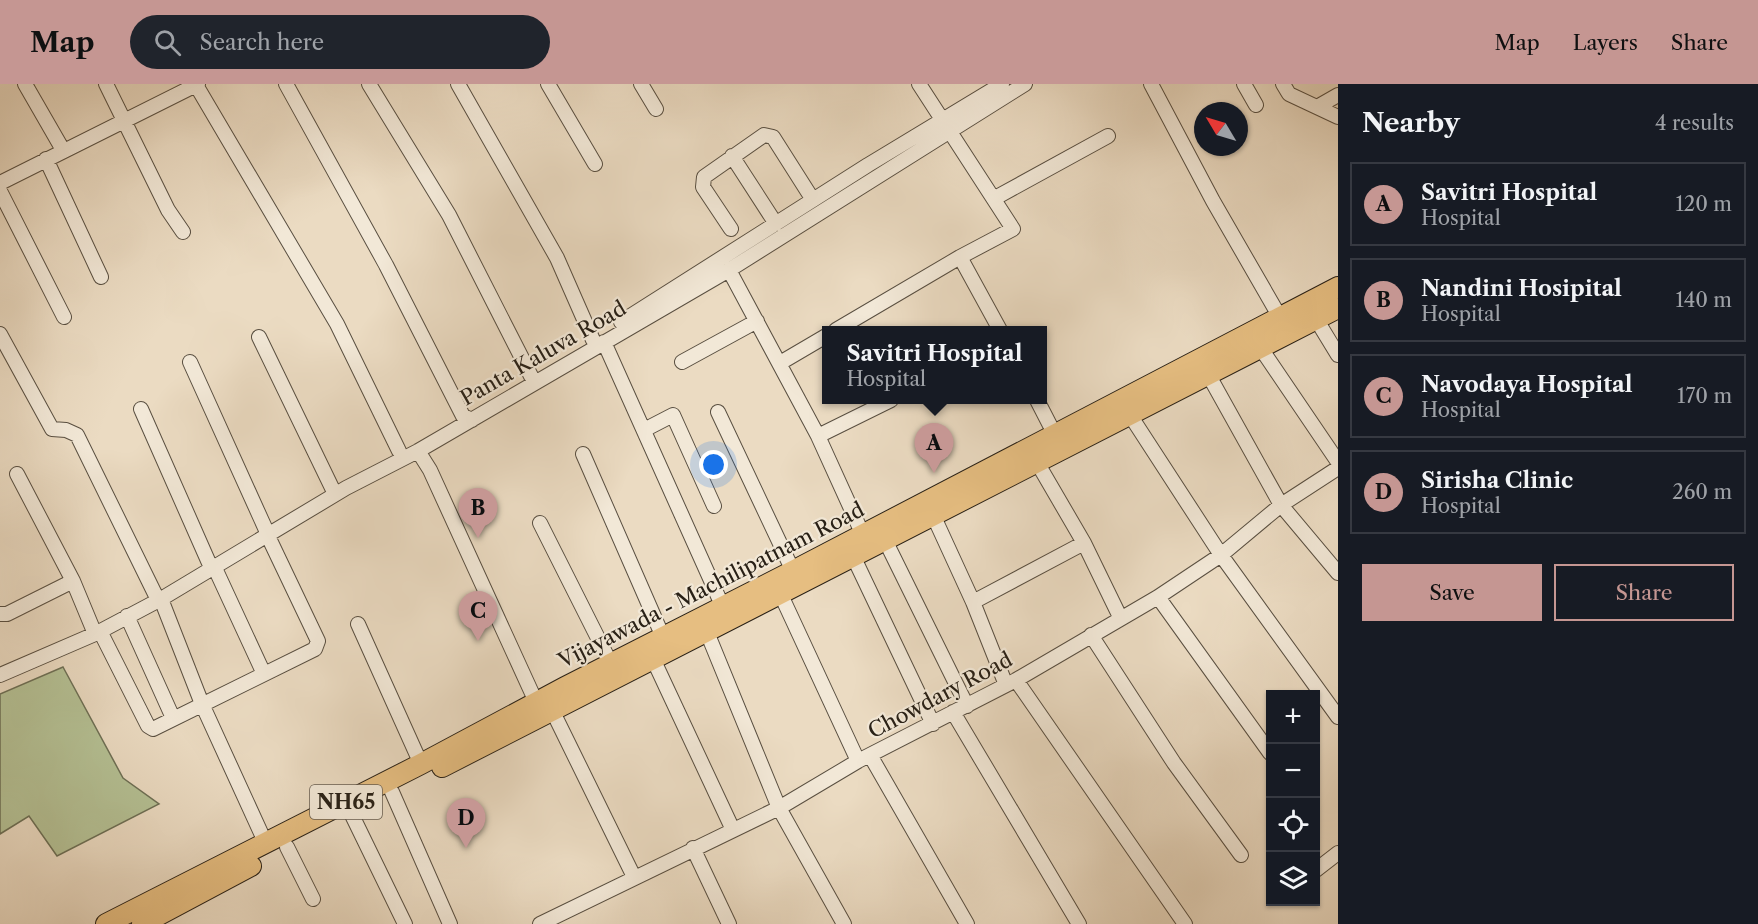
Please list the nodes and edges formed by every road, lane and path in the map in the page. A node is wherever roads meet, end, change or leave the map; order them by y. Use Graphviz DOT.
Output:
graph roads {
  1 [pos="25,84"];
  2 [pos="106,84"];
  3 [pos="197,84"];
  4 [pos="286,84"];
  5 [pos="369,84"];
  6 [pos="458,84"];
  7 [pos="548,84"];
  8 [pos="641,84"];
  9 [pos="919,84"];
  10 [pos="1002,84"];
  11 [pos="1025,84"];
  12 [pos="1151,84"];
  13 [pos="1244,84"];
  14 [pos="1286,89"];
  15 [pos="1338,95"];
  16 [pos="1256,105"];
  17 [pos="1317,107"];
  18 [pos="656,109"];
  19 [pos="1338,117"];
  20 [pos="125,121"];
  21 [pos="947,124"];
  22 [pos="1108,136"];
  23 [pos="63,150"];
  24 [pos="732,156"];
  25 [pos="46,159"];
  26 [pos="596,164"];
  27 [pos="0,183"];
  28 [pos="0,191"];
  29 [pos="995,198"];
  30 [pos="813,200"];
  31 [pos="776,224"];
  32 [pos="731,228"];
  33 [pos="183,232"];
  34 [pos="960,257"];
  35 [pos="729,270"];
  36 [pos="100,277"];
  37 [pos="1338,287"];
  38 [pos="1338,308"];
  39 [pos="1312,311"];
  40 [pos="64,317"];
  41 [pos="1281,319"];
  42 [pos="757,321"];
  43 [pos="843,326"];
  44 [pos="998,326"];
  45 [pos="0,334"];
  46 [pos="259,337"];
  47 [pos="822,338"];
  48 [pos="599,341"];
  49 [pos="1260,347"];
  50 [pos="1338,355"];
  51 [pos="190,362"];
  52 [pos="682,362"];
  53 [pos="780,363"];
  54 [pos="1208,374"];
  55 [pos="531,376"];
  56 [pos="881,404"];
  57 [pos="1040,404"];
  58 [pos="141,409"];
  59 [pos="718,412"];
  60 [pos="1130,416"];
  61 [pos="467,418"];
  62 [pos="644,430"];
  63 [pos="1056,435"];
  64 [pos="818,436"];
  65 [pos="399,451"];
  66 [pos="418,451"];
  67 [pos="583,454"];
  68 [pos="1338,462"];
  69 [pos="1038,464"];
  70 [pos="1338,468"];
  71 [pos="17,474"];
  72 [pos="333,490"];
  73 [pos="1281,505"];
  74 [pos="714,506"];
  75 [pos="934,517"];
  76 [pos="540,524"];
  77 [pos="267,532"];
  78 [pos="863,535"];
  79 [pos="886,542"];
  80 [pos="1084,543"];
  81 [pos="1221,555"];
  82 [pos="854,558"];
  83 [pos="211,565"];
  84 [pos="793,571"];
  85 [pos="1338,573"];
  86 [pos="74,581"];
  87 [pos="781,595"];
  88 [pos="158,597"];
  89 [pos="1158,597"];
  90 [pos="973,602"];
  91 [pos="0,614"];
  92 [pos="726,614"];
  93 [pos="127,616"];
  94 [pos="1120,617"];
  95 [pos="358,624"];
  96 [pos="704,625"];
  97 [pos="96,631"];
  98 [pos="1091,635"];
  99 [pos="663,637"];
  100 [pos="654,661"];
  101 [pos="611,664"];
  102 [pos="264,674"];
  103 [pos="0,675"];
  104 [pos="1011,682"];
  105 [pos="202,704"];
  106 [pos="967,706"];
  107 [pos="544,707"];
  108 [pos="953,712"];
  109 [pos="1338,717"];
  110 [pos="172,718"];
  111 [pos="933,724"];
  112 [pos="1266,747"];
  113 [pos="864,758"];
  114 [pos="421,764"];
  115 [pos="392,792"];
  116 [pos="779,808"];
  117 [pos="351,813"];
  118 [pos="733,830"];
  119 [pos="266,844"];
  120 [pos="287,847"];
  121 [pos="693,849"];
  122 [pos="1338,853"];
  123 [pos="1241,855"];
  124 [pos="1320,867"];
  125 [pos="634,877"];
  126 [pos="314,899"];
  127 [pos="138,919"];
  128 [pos="106,924"];
  129 [pos="405,924"];
  130 [pos="450,924"];
  131 [pos="540,924"];
  132 [pos="729,924"];
  133 [pos="844,924"];
  134 [pos="967,924"];
  135 [pos="1079,924"];
  136 [pos="1185,924"];
  1 -- 23 [label="street"];
  2 -- 20 [label="street"];
  3 -- 20 [label="street"];
  3 -- 65 [label="street"];
  4 -- 61 [label="street"];
  5 -- 55 [label="street"];
  6 -- 48 [label="street"];
  7 -- 26 [label="street"];
  8 -- 18 [label="street"];
  9 -- 21 [label="street"];
  10 -- 21 [label="street, Panta Kaluva Road"];
  11 -- 21 [label="street, Panta Kaluva Road"];
  12 -- 41 [label="street"];
  13 -- 16 [label="street"];
  14 -- 17 [label="street"];
  15 -- 17 [label="street"];
  17 -- 19 [label="street"];
  20 -- 23 [label="street"];
  20 -- 33 [label="street"];
  21 -- 29 [label="street"];
  21 -- 30 [label="street, Panta Kaluva Road"];
  21 -- 35 [label="street, Panta Kaluva Road"];
  22 -- 29 [label="street"];
  23 -- 25 [label="street"];
  24 -- 30 [label="street"];
  24 -- 31 [label="street"];
  24 -- 32 [label="street"];
  25 -- 27 [label="street"];
  25 -- 36 [label="street"];
  28 -- 40 [label="street"];
  29 -- 34 [label="street"];
  30 -- 31 [label="street, Panta Kaluva Road"];
  31 -- 48 [label="street, Panta Kaluva Road"];
  34 -- 43 [label="street"];
  34 -- 44 [label="street"];
  35 -- 42 [label="street"];
  35 -- 48 [label="street, Panta Kaluva Road"];
  37 -- 39 [label="highway, Vijayawada - Machilipatnam Road / NH65"];
  38 -- 39 [label="highway, Vijayawada - Machilipatnam Road / NH65"];
  39 -- 41 [label="highway, Vijayawada - Machilipatnam Road / NH65"];
  39 -- 49 [label="highway, Vijayawada - Machilipatnam Road / NH65"];
  39 -- 50 [label="street"];
  41 -- 63 [label="highway, Vijayawada - Machilipatnam Road / NH65"];
  42 -- 52 [label="street"];
  42 -- 53 [label="street"];
  45 -- 88 [label="street"];
  46 -- 72 [label="street"];
  47 -- 53 [label="street"];
  48 -- 55 [label="street, Panta Kaluva Road"];
  48 -- 61 [label="street, Panta Kaluva Road"];
  48 -- 62 [label="street"];
  49 -- 54 [label="highway, Vijayawada - Machilipatnam Road / NH65"];
  49 -- 68 [label="street"];
  51 -- 77 [label="street"];
  53 -- 64 [label="street"];
  54 -- 60 [label="highway, Vijayawada - Machilipatnam Road / NH65"];
  54 -- 73 [label="street"];
  55 -- 61 [label="street, Panta Kaluva Road"];
  56 -- 64 [label="street"];
  57 -- 63 [label="street"];
  58 -- 83 [label="street"];
  59 -- 84 [label="street"];
  60 -- 69 [label="highway, Vijayawada - Machilipatnam Road / NH65"];
  60 -- 81 [label="street"];
  61 -- 65 [label="street, Panta Kaluva Road"];
  61 -- 66 [label="street, Panta Kaluva Road"];
  62 -- 74 [label="street"];
  62 -- 92 [label="street"];
  63 -- 78 [label="highway, Vijayawada - Machilipatnam Road / NH65"];
  64 -- 78 [label="street"];
  65 -- 72 [label="street, Panta Kaluva Road"];
  66 -- 77 [label="street, Panta Kaluva Road"];
  66 -- 107 [label="street"];
  67 -- 99 [label="street"];
  69 -- 75 [label="highway, Vijayawada - Machilipatnam Road / NH65"];
  69 -- 80 [label="street"];
  70 -- 73 [label="street, Chowdary Road"];
  71 -- 86 [label="street"];
  72 -- 77 [label="street, Panta Kaluva Road"];
  73 -- 81 [label="street, Chowdary Road"];
  73 -- 85 [label="street"];
  75 -- 79 [label="highway, Vijayawada - Machilipatnam Road / NH65"];
  75 -- 90 [label="street"];
  76 -- 101 [label="street"];
  77 -- 83 [label="street, Panta Kaluva Road"];
  77 -- 102 [label="street"];
  78 -- 84 [label="highway, Vijayawada - Machilipatnam Road / NH65"];
  79 -- 82 [label="highway, Vijayawada - Machilipatnam Road / NH65"];
  79 -- 106 [label="street"];
  80 -- 90 [label="street"];
  80 -- 94 [label="street"];
  81 -- 89 [label="street, Chowdary Road"];
  81 -- 109 [label="street"];
  82 -- 87 [label="highway, Vijayawada - Machilipatnam Road / NH65"];
  82 -- 111 [label="street"];
  83 -- 88 [label="street, Panta Kaluva Road"];
  83 -- 102 [label="street"];
  84 -- 92 [label="highway, Vijayawada - Machilipatnam Road / NH65"];
  86 -- 91 [label="street"];
  86 -- 97 [label="street"];
  87 -- 92 [label="highway, Vijayawada - Machilipatnam Road / NH65"];
  87 -- 113 [label="street"];
  88 -- 93 [label="street, Panta Kaluva Road"];
  88 -- 97 [label="street, Panta Kaluva Road"];
  88 -- 105 [label="street"];
  89 -- 94 [label="street, Chowdary Road"];
  89 -- 112 [label="street"];
  90 -- 104 [label="street"];
  92 -- 96 [label="highway, Vijayawada - Machilipatnam Road / NH65"];
  93 -- 97 [label="street, Panta Kaluva Road"];
  93 -- 110 [label="street"];
  94 -- 98 [label="street, Chowdary Road"];
  95 -- 114 [label="street"];
  96 -- 99 [label="highway, Vijayawada - Machilipatnam Road / NH65"];
  96 -- 100 [label="highway, Vijayawada - Machilipatnam Road / NH65"];
  96 -- 116 [label="street"];
  97 -- 103 [label="street, Panta Kaluva Road"];
  97 -- 110 [label="street"];
  98 -- 104 [label="street, Chowdary Road"];
  98 -- 123 [label="street"];
  99 -- 101 [label="highway, Vijayawada - Machilipatnam Road / NH65"];
  100 -- 107 [label="highway, Vijayawada - Machilipatnam Road / NH65"];
  100 -- 118 [label="street"];
  101 -- 107 [label="highway, Vijayawada - Machilipatnam Road / NH65"];
  102 -- 105 [label="street"];
  104 -- 106 [label="street, Chowdary Road"];
  104 -- 136 [label="street"];
  105 -- 110 [label="street"];
  105 -- 119 [label="street"];
  106 -- 108 [label="street, Chowdary Road"];
  107 -- 114 [label="highway, Vijayawada - Machilipatnam Road / NH65"];
  107 -- 115 [label="highway, Vijayawada - Machilipatnam Road / NH65"];
  107 -- 125 [label="street"];
  108 -- 111 [label="street, Chowdary Road"];
  108 -- 135 [label="street"];
  111 -- 113 [label="street, Chowdary Road"];
  113 -- 116 [label="street, Chowdary Road"];
  113 -- 134 [label="street"];
  114 -- 119 [label="highway, Vijayawada - Machilipatnam Road / NH65"];
  115 -- 117 [label="highway, Vijayawada - Machilipatnam Road / NH65"];
  115 -- 130 [label="street"];
  116 -- 118 [label="street, Chowdary Road"];
  116 -- 133 [label="street"];
  117 -- 120 [label="highway, Vijayawada - Machilipatnam Road / NH65"];
  117 -- 129 [label="street"];
  118 -- 121 [label="street, Chowdary Road"];
  119 -- 127 [label="highway, Vijayawada - Machilipatnam Road / NH65"];
  120 -- 126 [label="street"];
  120 -- 127 [label="highway, Vijayawada - Machilipatnam Road / NH65"];
  121 -- 125 [label="street, Chowdary Road"];
  121 -- 132 [label="street"];
  122 -- 124 [label="street"];
  125 -- 131 [label="street, Chowdary Road"];
  127 -- 128 [label="highway, Vijayawada - Machilipatnam Road / NH65"];
}
